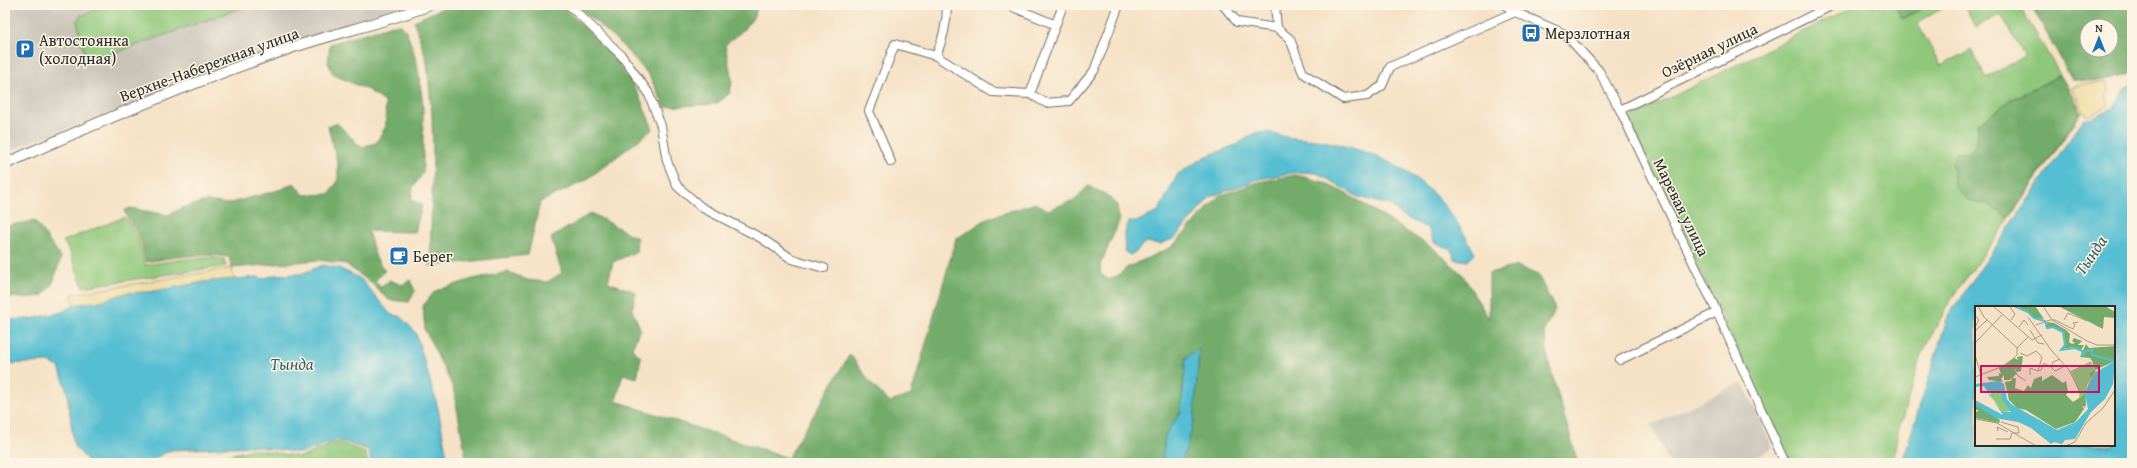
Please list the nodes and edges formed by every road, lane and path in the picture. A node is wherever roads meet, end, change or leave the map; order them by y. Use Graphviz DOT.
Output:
graph roads {
  1 [pos="430,5"];
  2 [pos="568,5"];
  3 [pos="947,5"];
  4 [pos="1008,5"];
  5 [pos="1064,5"];
  6 [pos="1119,5"];
  7 [pos="1223,5"];
  8 [pos="1275,5"];
  9 [pos="1505,5"];
  10 [pos="1833,5"];
  11 [pos="1515,12"];
  12 [pos="1056,25"];
  13 [pos="1277,28"];
  14 [pos="936,56"];
  15 [pos="1030,94"];
  16 [pos="1620,110"];
  17 [pos="5,152"];
  18 [pos="891,162"];
  19 [pos="6,164"];
  20 [pos="824,268"];
  21 [pos="1717,312"];
  22 [pos="1620,360"];
  23 [pos="1785,463"];
  1 -- 19 [label="street, Верхне-Набережная улица"];
  2 -- 20 [label="street"];
  3 -- 14 [label="street"];
  4 -- 12 [label="street"];
  5 -- 12 [label="street"];
  6 -- 15 [label="street"];
  7 -- 13 [label="street"];
  8 -- 13 [label="street"];
  9 -- 11 [label="street, Маревая улица"];
  10 -- 16 [label="street, Озёрная улица"];
  11 -- 13 [label="street"];
  11 -- 16 [label="street, Маревая улица"];
  12 -- 15 [label="street"];
  14 -- 15 [label="street"];
  14 -- 18 [label="street"];
  16 -- 21 [label="street, Маревая улица"];
  17 -- 19 [label="street"];
  21 -- 22 [label="street"];
  21 -- 23 [label="street, Маревая улица"];
}
